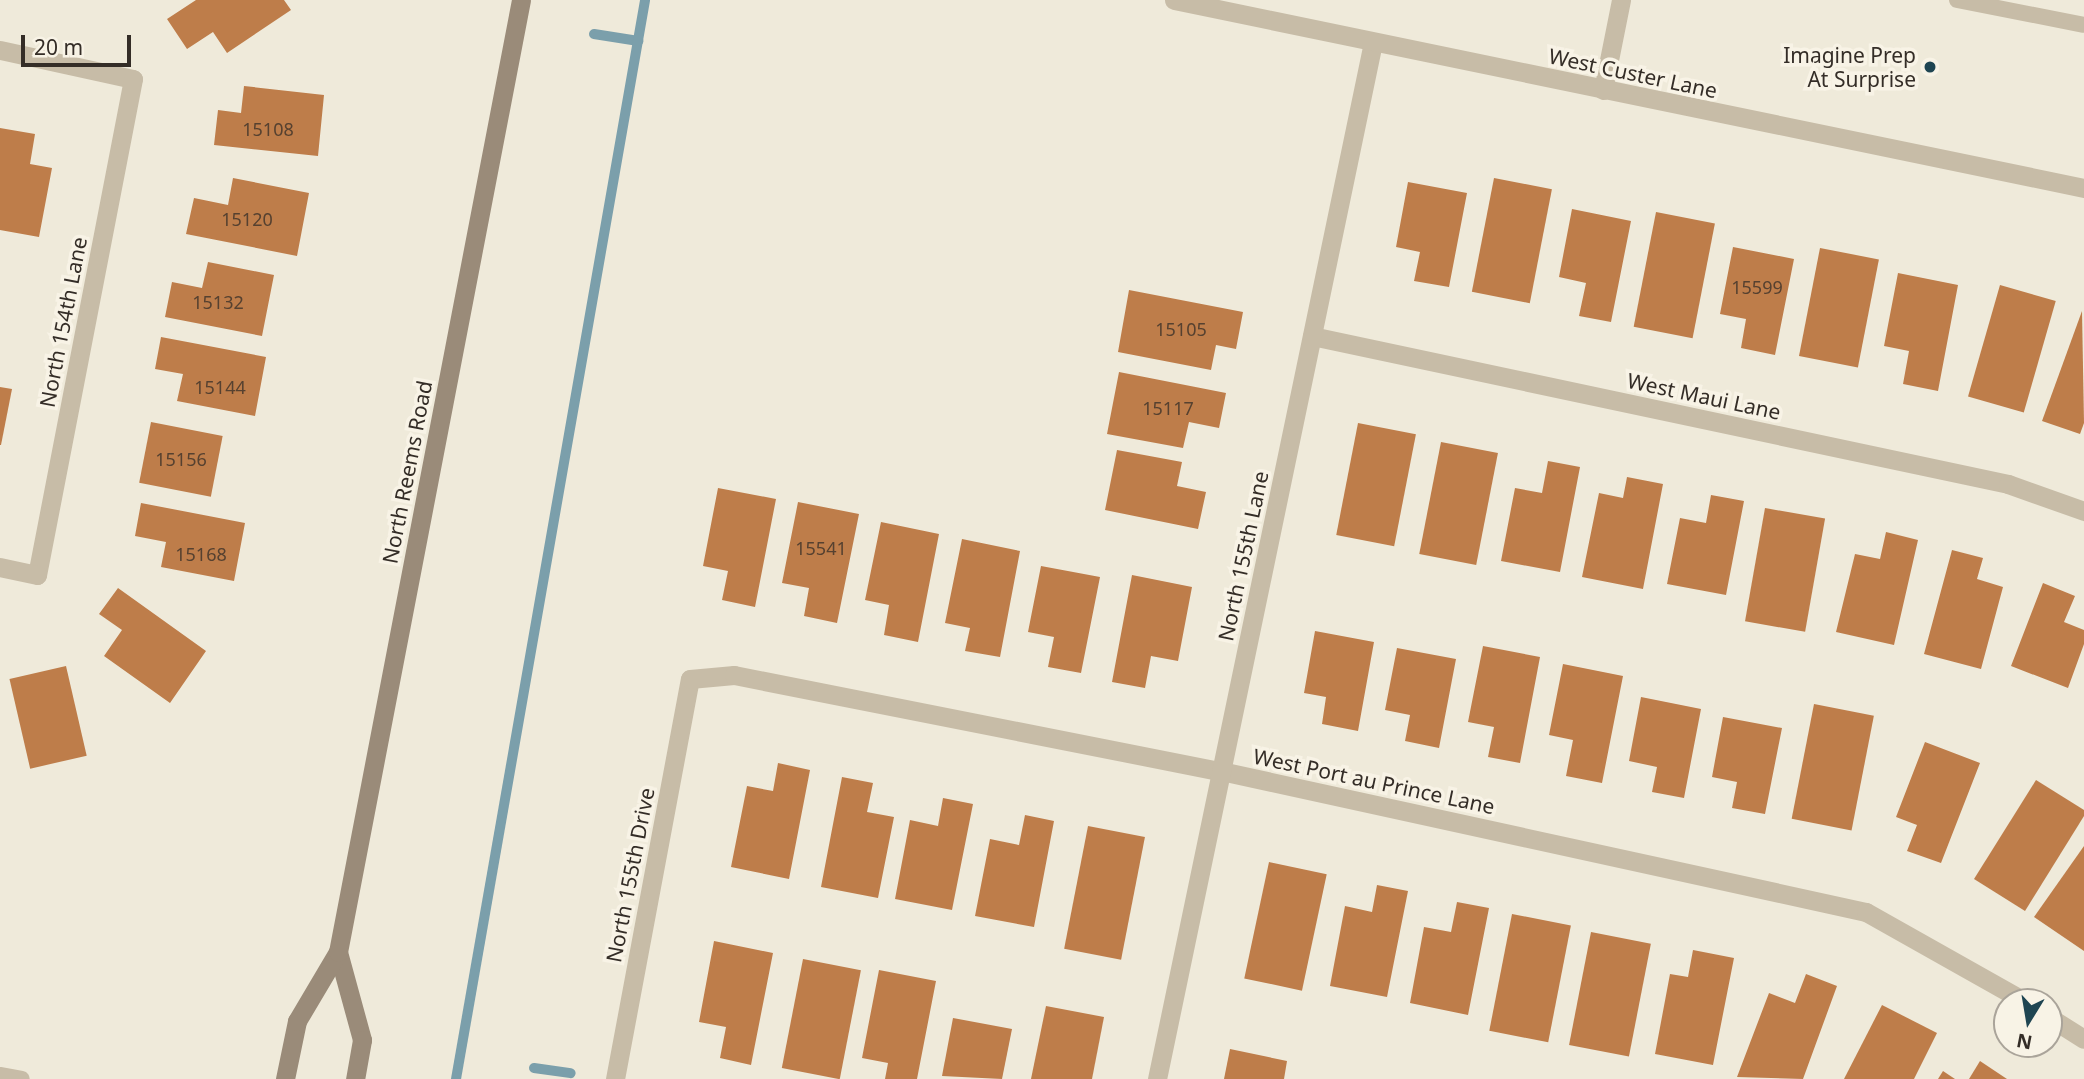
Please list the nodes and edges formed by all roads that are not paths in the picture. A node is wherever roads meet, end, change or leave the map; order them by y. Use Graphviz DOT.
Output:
graph roads {
  1 [pos="521,0"];
  2 [pos="1174,0"];
  3 [pos="1621,0"];
  4 [pos="1957,0"];
  5 [pos="2084,25"];
  6 [pos="1373,42"];
  7 [pos="0,50"];
  8 [pos="1603,90"];
  9 [pos="2084,188"];
  10 [pos="1312,336"];
  11 [pos="2084,511"];
  12 [pos="0,567"];
  13 [pos="690,680"];
  14 [pos="1221,771"];
  15 [pos="338,952"];
  16 [pos="2001,988"];
  17 [pos="2063,1026"];
  18 [pos="2084,1039"];
  19 [pos="0,1075"];
  20 [pos="22,1079"];
  21 [pos="285,1079"];
  22 [pos="355,1079"];
  23 [pos="615,1079"];
  24 [pos="1157,1079"];
  1 -- 15 [label="main road, North Reems Road"];
  2 -- 6 [label="street, West Custer Lane"];
  3 -- 8 [label="street"];
  4 -- 5 [label="lane"];
  6 -- 8 [label="street, West Custer Lane"];
  6 -- 10 [label="street, North 155th Lane"];
  7 -- 12 [label="street, North 154th Lane"];
  8 -- 9 [label="street, West Custer Lane"];
  10 -- 11 [label="street, West Maui Lane"];
  10 -- 14 [label="street, North 155th Lane"];
  13 -- 14 [label="street, West Port au Prince Lane"];
  13 -- 23 [label="street, North 155th Drive"];
  14 -- 16 [label="street, West Port au Prince Lane"];
  14 -- 24 [label="street, North 155th Lane"];
  15 -- 21 [label="main road, North Reems Road"];
  15 -- 22 [label="main road, North Reems Road"];
  17 -- 18 [label="street"];
  19 -- 20 [label="lane"];
}
